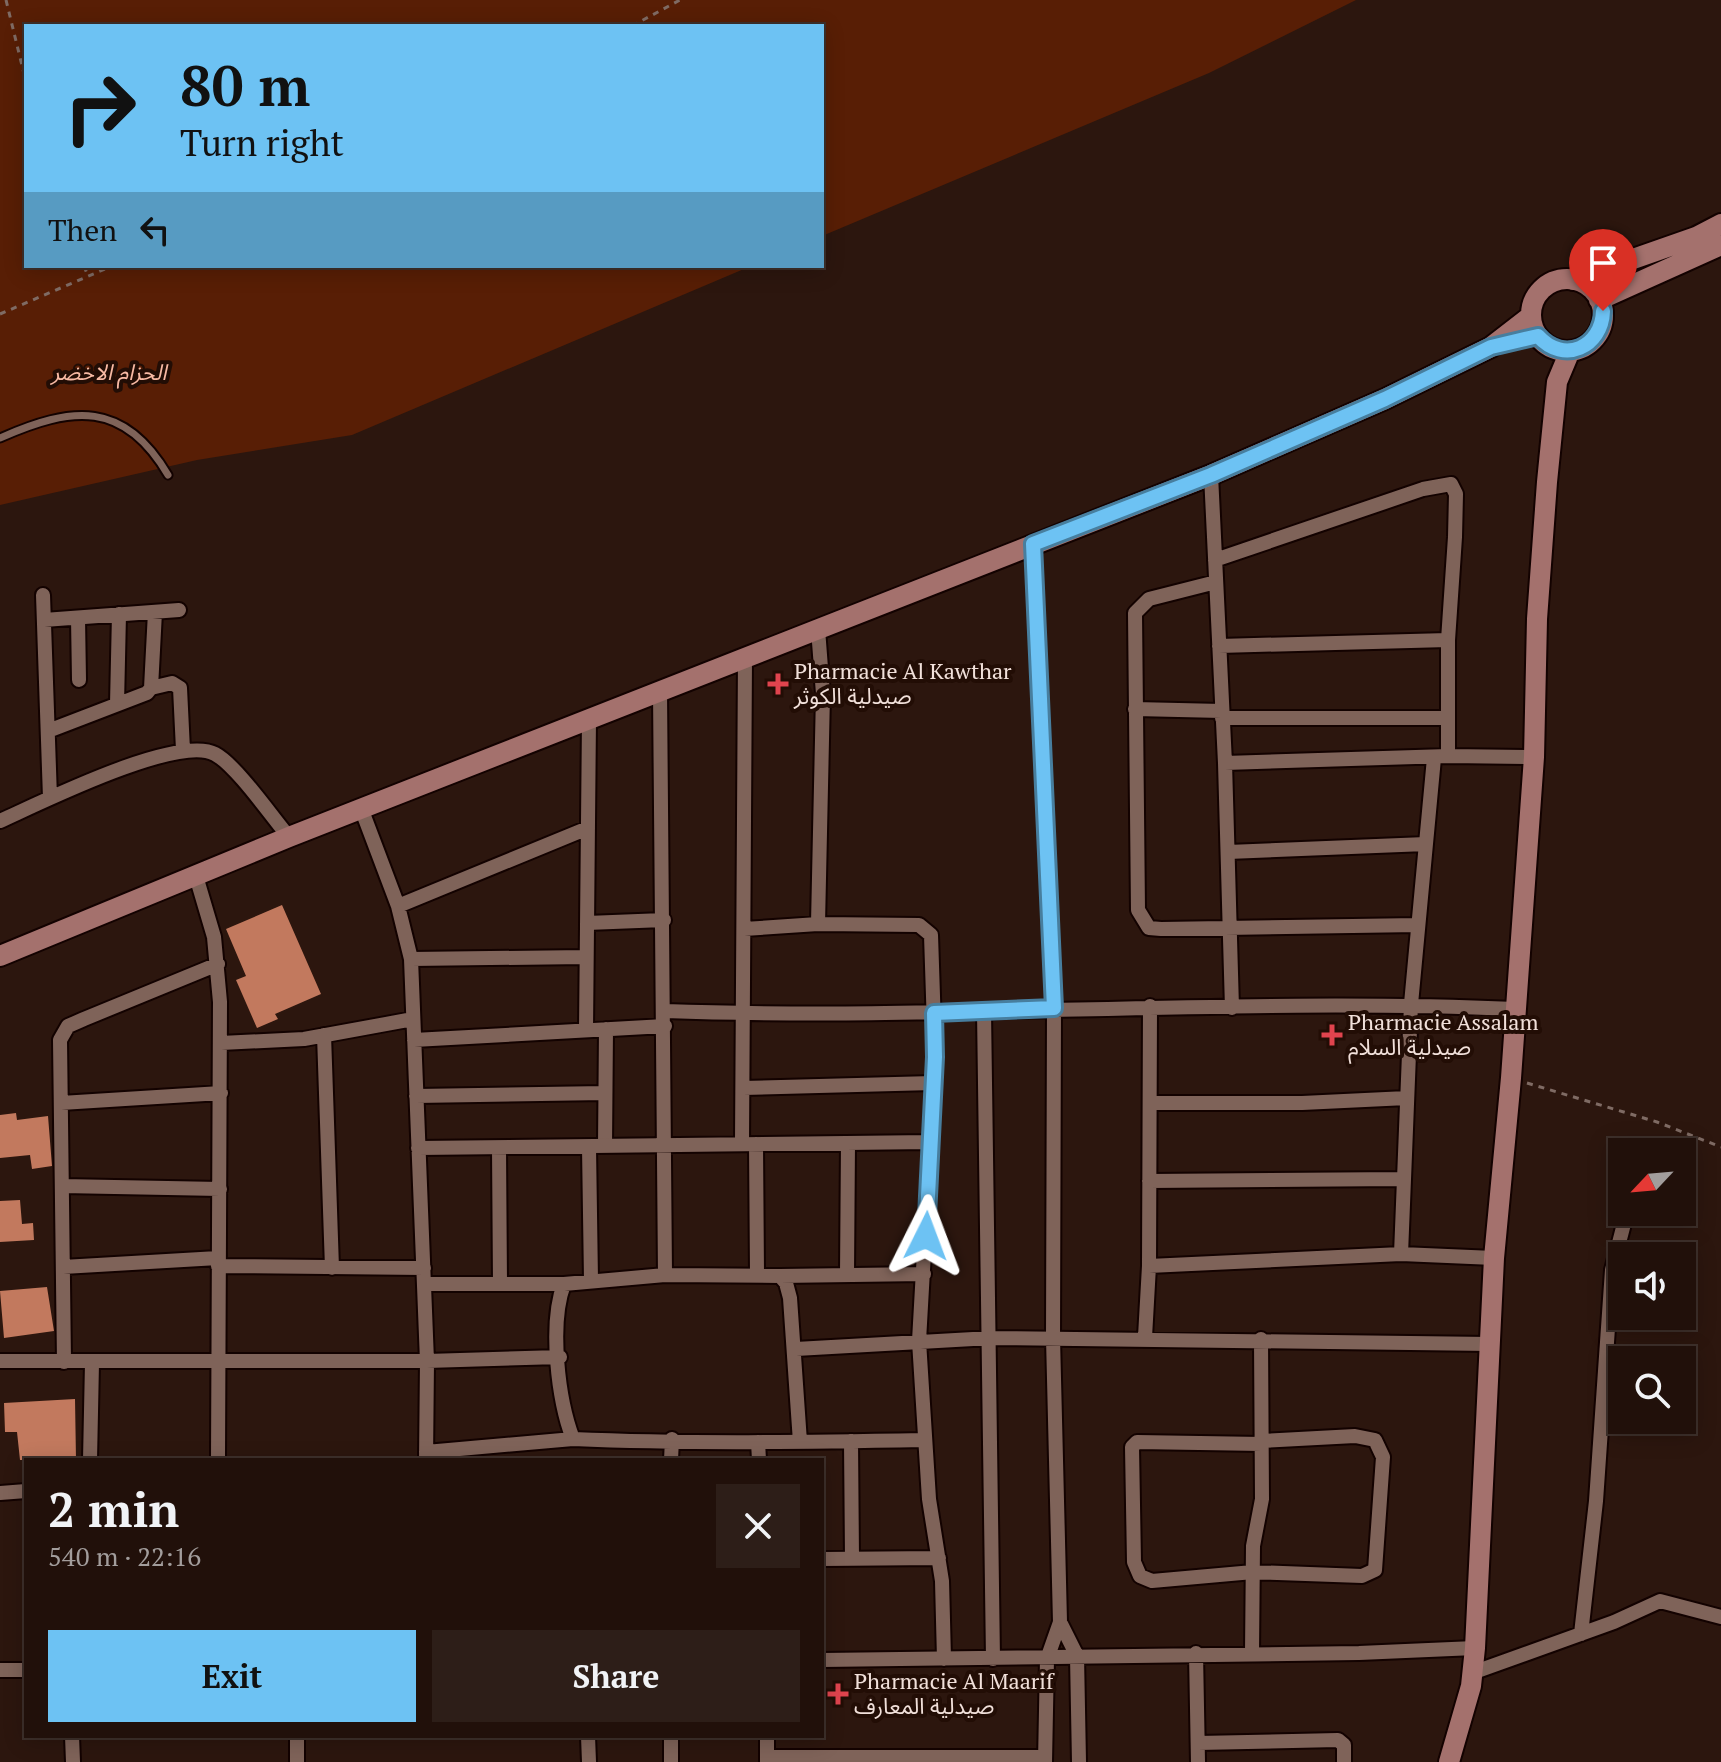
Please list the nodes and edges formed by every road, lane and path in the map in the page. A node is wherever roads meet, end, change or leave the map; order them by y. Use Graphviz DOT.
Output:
graph roads {
  1 [pos="6,0"];
  2 [pos="680,0"];
  3 [pos="636,24"];
  4 [pos="24,74"];
  5 [pos="1721,224"];
  6 [pos="1721,245"];
  7 [pos="85,268"];
  8 [pos="107,268"];
  9 [pos="88,276"];
  10 [pos="1573,280"];
  11 [pos="1599,300"];
  12 [pos="0,314"];
  13 [pos="1531,316"];
  14 [pos="1540,338"];
  15 [pos="1491,347"];
  16 [pos="1570,351"];
  17 [pos="1557,382"];
  18 [pos="0,438"];
  19 [pos="168,475"];
  20 [pos="1211,475"];
  21 [pos="1033,544"];
  22 [pos="1215,560"];
  23 [pos="1216,582"];
  24 [pos="43,595"];
  25 [pos="179,610"];
  26 [pos="155,612"];
  27 [pos="119,614"];
  28 [pos="78,618"];
  29 [pos="44,620"];
  30 [pos="818,629"];
  31 [pos="1448,640"];
  32 [pos="1219,646"];
  33 [pos="745,657"];
  34 [pos="79,680"];
  35 [pos="151,688"];
  36 [pos="660,691"];
  37 [pos="117,704"];
  38 [pos="1135,709"];
  39 [pos="1222,714"];
  40 [pos="1447,718"];
  41 [pos="589,719"];
  42 [pos="48,731"];
  43 [pos="183,750"];
  44 [pos="1441,757"];
  45 [pos="1534,757"];
  46 [pos="1225,763"];
  47 [pos="50,798"];
  48 [pos="361,808"];
  49 [pos="0,821"];
  50 [pos="588,828"];
  51 [pos="289,837"];
  52 [pos="1426,844"];
  53 [pos="1228,852"];
  54 [pos="196,876"];
  55 [pos="398,906"];
  56 [pos="664,920"];
  57 [pos="587,923"];
  58 [pos="818,924"];
  59 [pos="1231,925"];
  60 [pos="1418,925"];
  61 [pos="744,929"];
  62 [pos="0,956"];
  63 [pos="586,957"];
  64 [pos="411,959"];
  65 [pos="218,964"];
  66 [pos="1411,1004"];
  67 [pos="1150,1006"];
  68 [pos="1054,1008"];
  69 [pos="1232,1008"];
  70 [pos="1515,1009"];
  71 [pos="984,1011"];
  72 [pos="934,1013"];
  73 [pos="745,1014"];
  74 [pos="665,1018"];
  75 [pos="413,1019"];
  76 [pos="606,1029"];
  77 [pos="586,1030"];
  78 [pos="324,1035"];
  79 [pos="414,1040"];
  80 [pos="221,1043"];
  81 [pos="1511,1078"];
  82 [pos="933,1083"];
  83 [pos="743,1088"];
  84 [pos="221,1093"];
  85 [pos="605,1093"];
  86 [pos="416,1096"];
  87 [pos="1407,1098"];
  88 [pos="61,1103"];
  89 [pos="1150,1103"];
  90 [pos="930,1142"];
  91 [pos="848,1143"];
  92 [pos="749,1144"];
  93 [pos="665,1145"];
  94 [pos="605,1146"];
  95 [pos="589,1147"];
  96 [pos="1721,1147"];
  97 [pos="418,1148"];
  98 [pos="499,1148"];
  99 [pos="1403,1179"];
  100 [pos="1149,1181"];
  101 [pos="62,1186"];
  102 [pos="220,1189"];
  103 [pos="1623,1226"];
  104 [pos="1401,1254"];
  105 [pos="1494,1258"];
  106 [pos="218,1262"];
  107 [pos="1149,1266"];
  108 [pos="63,1267"];
  109 [pos="332,1268"];
  110 [pos="424,1268"];
  111 [pos="757,1273"];
  112 [pos="924,1274"];
  113 [pos="665,1275"];
  114 [pos="847,1275"];
  115 [pos="780,1276"];
  116 [pos="591,1280"];
  117 [pos="424,1284"];
  118 [pos="500,1284"];
  119 [pos="564,1284"];
  120 [pos="1145,1337"];
  121 [pos="991,1338"];
  122 [pos="1053,1338"];
  123 [pos="1261,1339"];
  124 [pos="919,1341"];
  125 [pos="1490,1344"];
  126 [pos="796,1349"];
  127 [pos="560,1357"];
  128 [pos="216,1358"];
  129 [pos="0,1361"];
  130 [pos="427,1361"];
  131 [pos="64,1362"];
  132 [pos="92,1363"];
  133 [pos="573,1439"];
  134 [pos="672,1439"];
  135 [pos="924,1440"];
  136 [pos="851,1441"];
  137 [pos="758,1442"];
  138 [pos="800,1442"];
  139 [pos="1262,1442"];
  140 [pos="426,1456"];
  141 [pos="90,1458"];
  142 [pos="218,1458"];
  143 [pos="671,1458"];
  144 [pos="759,1458"];
  145 [pos="24,1491"];
  146 [pos="0,1493"];
  147 [pos="852,1558"];
  148 [pos="939,1558"];
  149 [pos="824,1559"];
  150 [pos="1253,1572"];
  151 [pos="1721,1617"];
  152 [pos="1060,1622"];
  153 [pos="1581,1634"];
  154 [pos="1475,1648"];
  155 [pos="1196,1653"];
  156 [pos="1252,1653"];
  157 [pos="1077,1656"];
  158 [pos="944,1659"];
  159 [pos="993,1659"];
  160 [pos="1047,1659"];
  161 [pos="824,1660"];
  162 [pos="0,1670"];
  163 [pos="24,1670"];
  164 [pos="1472,1673"];
  165 [pos="72,1738"];
  166 [pos="297,1738"];
  167 [pos="588,1738"];
  168 [pos="671,1738"];
  169 [pos="767,1738"];
  170 [pos="1198,1743"];
  171 [pos="767,1760"];
  172 [pos="1045,1760"];
  173 [pos="73,1762"];
  174 [pos="297,1762"];
  175 [pos="589,1762"];
  176 [pos="671,1762"];
  177 [pos="1079,1762"];
  178 [pos="1198,1762"];
  179 [pos="1344,1762"];
  180 [pos="1449,1762"];
  1 -- 4 [label="path"];
  2 -- 3 [label="path"];
  5 -- 10 [label="street"];
  6 -- 11 [label="street"];
  7 -- 9 [label="path"];
  8 -- 9 [label="path"];
  9 -- 12 [label="path"];
  10 -- 11 [label="street"];
  10 -- 13 [label="street"];
  11 -- 16 [label="street"];
  13 -- 14 [label="street"];
  13 -- 15 [label="street"];
  14 -- 15 [label="street"];
  14 -- 16 [label="street"];
  14 -- 17 [label="street"];
  15 -- 20 [label="street"];
  16 -- 17 [label="street"];
  17 -- 45 [label="street"];
  18 -- 19 [label="lane"];
  20 -- 21 [label="street"];
  20 -- 22 [label="street"];
  21 -- 30 [label="street"];
  21 -- 68 [label="street"];
  22 -- 23 [label="street"];
  22 -- 31 [label="street"];
  23 -- 32 [label="street"];
  23 -- 38 [label="street"];
  24 -- 29 [label="street"];
  25 -- 26 [label="street"];
  26 -- 27 [label="street"];
  26 -- 35 [label="street"];
  27 -- 28 [label="street"];
  27 -- 37 [label="street"];
  28 -- 29 [label="street"];
  28 -- 34 [label="street"];
  29 -- 42 [label="street"];
  30 -- 33 [label="street"];
  30 -- 58 [label="street"];
  31 -- 32 [label="street"];
  31 -- 40 [label="street"];
  32 -- 39 [label="street"];
  33 -- 36 [label="street"];
  33 -- 61 [label="street"];
  35 -- 37 [label="street"];
  35 -- 43 [label="street"];
  36 -- 41 [label="street"];
  36 -- 56 [label="street"];
  37 -- 42 [label="street"];
  38 -- 39 [label="street"];
  38 -- 59 [label="street"];
  39 -- 40 [label="street"];
  39 -- 46 [label="street"];
  40 -- 44 [label="street"];
  41 -- 48 [label="street"];
  41 -- 50 [label="street"];
  42 -- 47 [label="street"];
  43 -- 47 [label="street"];
  43 -- 51 [label="street"];
  44 -- 45 [label="street"];
  44 -- 46 [label="street"];
  44 -- 52 [label="street"];
  45 -- 70 [label="street"];
  46 -- 53 [label="street"];
  47 -- 49 [label="street"];
  48 -- 51 [label="street"];
  48 -- 55 [label="street"];
  50 -- 55 [label="street"];
  50 -- 57 [label="street"];
  51 -- 54 [label="street"];
  52 -- 53 [label="street"];
  52 -- 60 [label="street"];
  53 -- 59 [label="street"];
  54 -- 62 [label="street"];
  54 -- 65 [label="street"];
  55 -- 64 [label="street"];
  56 -- 57 [label="street"];
  56 -- 74 [label="street"];
  57 -- 63 [label="street"];
  58 -- 61 [label="street"];
  58 -- 72 [label="street"];
  59 -- 60 [label="street"];
  59 -- 69 [label="street"];
  60 -- 66 [label="street"];
  61 -- 73 [label="street"];
  63 -- 64 [label="street"];
  63 -- 77 [label="street"];
  64 -- 75 [label="street"];
  65 -- 80 [label="street"];
  65 -- 88 [label="street"];
  66 -- 69 [label="street"];
  66 -- 70 [label="street"];
  66 -- 87 [label="street"];
  67 -- 68 [label="street"];
  67 -- 69 [label="street"];
  67 -- 89 [label="street"];
  68 -- 71 [label="street"];
  68 -- 122 [label="street"];
  70 -- 81 [label="street"];
  71 -- 72 [label="street"];
  71 -- 121 [label="street"];
  72 -- 73 [label="street"];
  72 -- 82 [label="street"];
  73 -- 74 [label="street"];
  73 -- 83 [label="street"];
  74 -- 76 [label="street"];
  74 -- 93 [label="street"];
  75 -- 78 [label="street"];
  75 -- 79 [label="street"];
  76 -- 77 [label="street"];
  76 -- 85 [label="street"];
  77 -- 79 [label="street"];
  78 -- 80 [label="street"];
  78 -- 109 [label="street"];
  79 -- 86 [label="street"];
  80 -- 84 [label="street"];
  81 -- 96 [label="path"];
  81 -- 105 [label="street"];
  82 -- 83 [label="street"];
  82 -- 90 [label="street"];
  83 -- 92 [label="street"];
  84 -- 88 [label="street"];
  84 -- 102 [label="street"];
  85 -- 86 [label="street"];
  85 -- 94 [label="street"];
  86 -- 97 [label="street"];
  87 -- 89 [label="street"];
  87 -- 99 [label="street"];
  88 -- 101 [label="street"];
  89 -- 100 [label="street"];
  90 -- 91 [label="street"];
  90 -- 112 [label="street"];
  91 -- 92 [label="street"];
  91 -- 114 [label="street"];
  92 -- 93 [label="street"];
  92 -- 111 [label="street"];
  93 -- 94 [label="street"];
  93 -- 113 [label="street"];
  94 -- 95 [label="street"];
  95 -- 98 [label="street"];
  95 -- 116 [label="street"];
  97 -- 98 [label="street"];
  97 -- 110 [label="street"];
  98 -- 118 [label="street"];
  99 -- 100 [label="street"];
  99 -- 104 [label="street"];
  100 -- 107 [label="street"];
  101 -- 102 [label="street"];
  101 -- 108 [label="street"];
  102 -- 106 [label="street"];
  103 -- 153 [label="street"];
  104 -- 105 [label="street"];
  104 -- 107 [label="street"];
  105 -- 125 [label="street"];
  106 -- 108 [label="street"];
  106 -- 109 [label="street"];
  106 -- 128 [label="street"];
  107 -- 120 [label="street"];
  108 -- 131 [label="street"];
  109 -- 110 [label="street"];
  110 -- 117 [label="street"];
  111 -- 113 [label="street"];
  111 -- 115 [label="street"];
  112 -- 114 [label="street"];
  112 -- 124 [label="street"];
  113 -- 116 [label="street"];
  114 -- 115 [label="street"];
  115 -- 126 [label="street"];
  116 -- 119 [label="street"];
  117 -- 118 [label="street"];
  117 -- 130 [label="street"];
  118 -- 119 [label="street"];
  119 -- 127 [label="street"];
  120 -- 122 [label="street"];
  120 -- 123 [label="street"];
  121 -- 122 [label="street"];
  121 -- 124 [label="street"];
  121 -- 159 [label="street"];
  122 -- 152 [label="street"];
  123 -- 125 [label="street"];
  123 -- 139 [label="street"];
  124 -- 126 [label="street"];
  124 -- 135 [label="street"];
  125 -- 154 [label="street"];
  126 -- 138 [label="street"];
  127 -- 130 [label="street"];
  127 -- 133 [label="street"];
  128 -- 130 [label="street"];
  128 -- 132 [label="street"];
  128 -- 142 [label="street"];
  129 -- 131 [label="street"];
  130 -- 140 [label="street"];
  131 -- 132 [label="street"];
  132 -- 141 [label="street"];
  133 -- 134 [label="street"];
  133 -- 140 [label="street"];
  134 -- 137 [label="street"];
  134 -- 143 [label="street"];
  135 -- 136 [label="street"];
  135 -- 148 [label="street"];
  136 -- 138 [label="street"];
  136 -- 147 [label="street"];
  137 -- 138 [label="street"];
  137 -- 144 [label="street"];
  139 -- 150 [label="street"];
  139 -- 150 [label="street"];
  139 -- 150 [label="street"];
  145 -- 146 [label="street"];
  147 -- 148 [label="street"];
  147 -- 149 [label="street"];
  148 -- 158 [label="street"];
  150 -- 156 [label="street"];
  151 -- 153 [label="street"];
  152 -- 157 [label="street"];
  152 -- 160 [label="street"];
  153 -- 164 [label="street"];
  154 -- 156 [label="street"];
  154 -- 164 [label="street"];
  155 -- 156 [label="street"];
  155 -- 157 [label="street"];
  155 -- 170 [label="street"];
  157 -- 160 [label="street"];
  157 -- 177 [label="street"];
  158 -- 159 [label="street"];
  158 -- 161 [label="street"];
  159 -- 160 [label="street"];
  160 -- 172 [label="street"];
  162 -- 163 [label="street"];
  164 -- 180 [label="street"];
  165 -- 173 [label="street"];
  166 -- 174 [label="street"];
  167 -- 175 [label="street"];
  168 -- 176 [label="street"];
  169 -- 171 [label="street"];
  170 -- 178 [label="street"];
  170 -- 179 [label="street"];
  171 -- 172 [label="street"];
}
